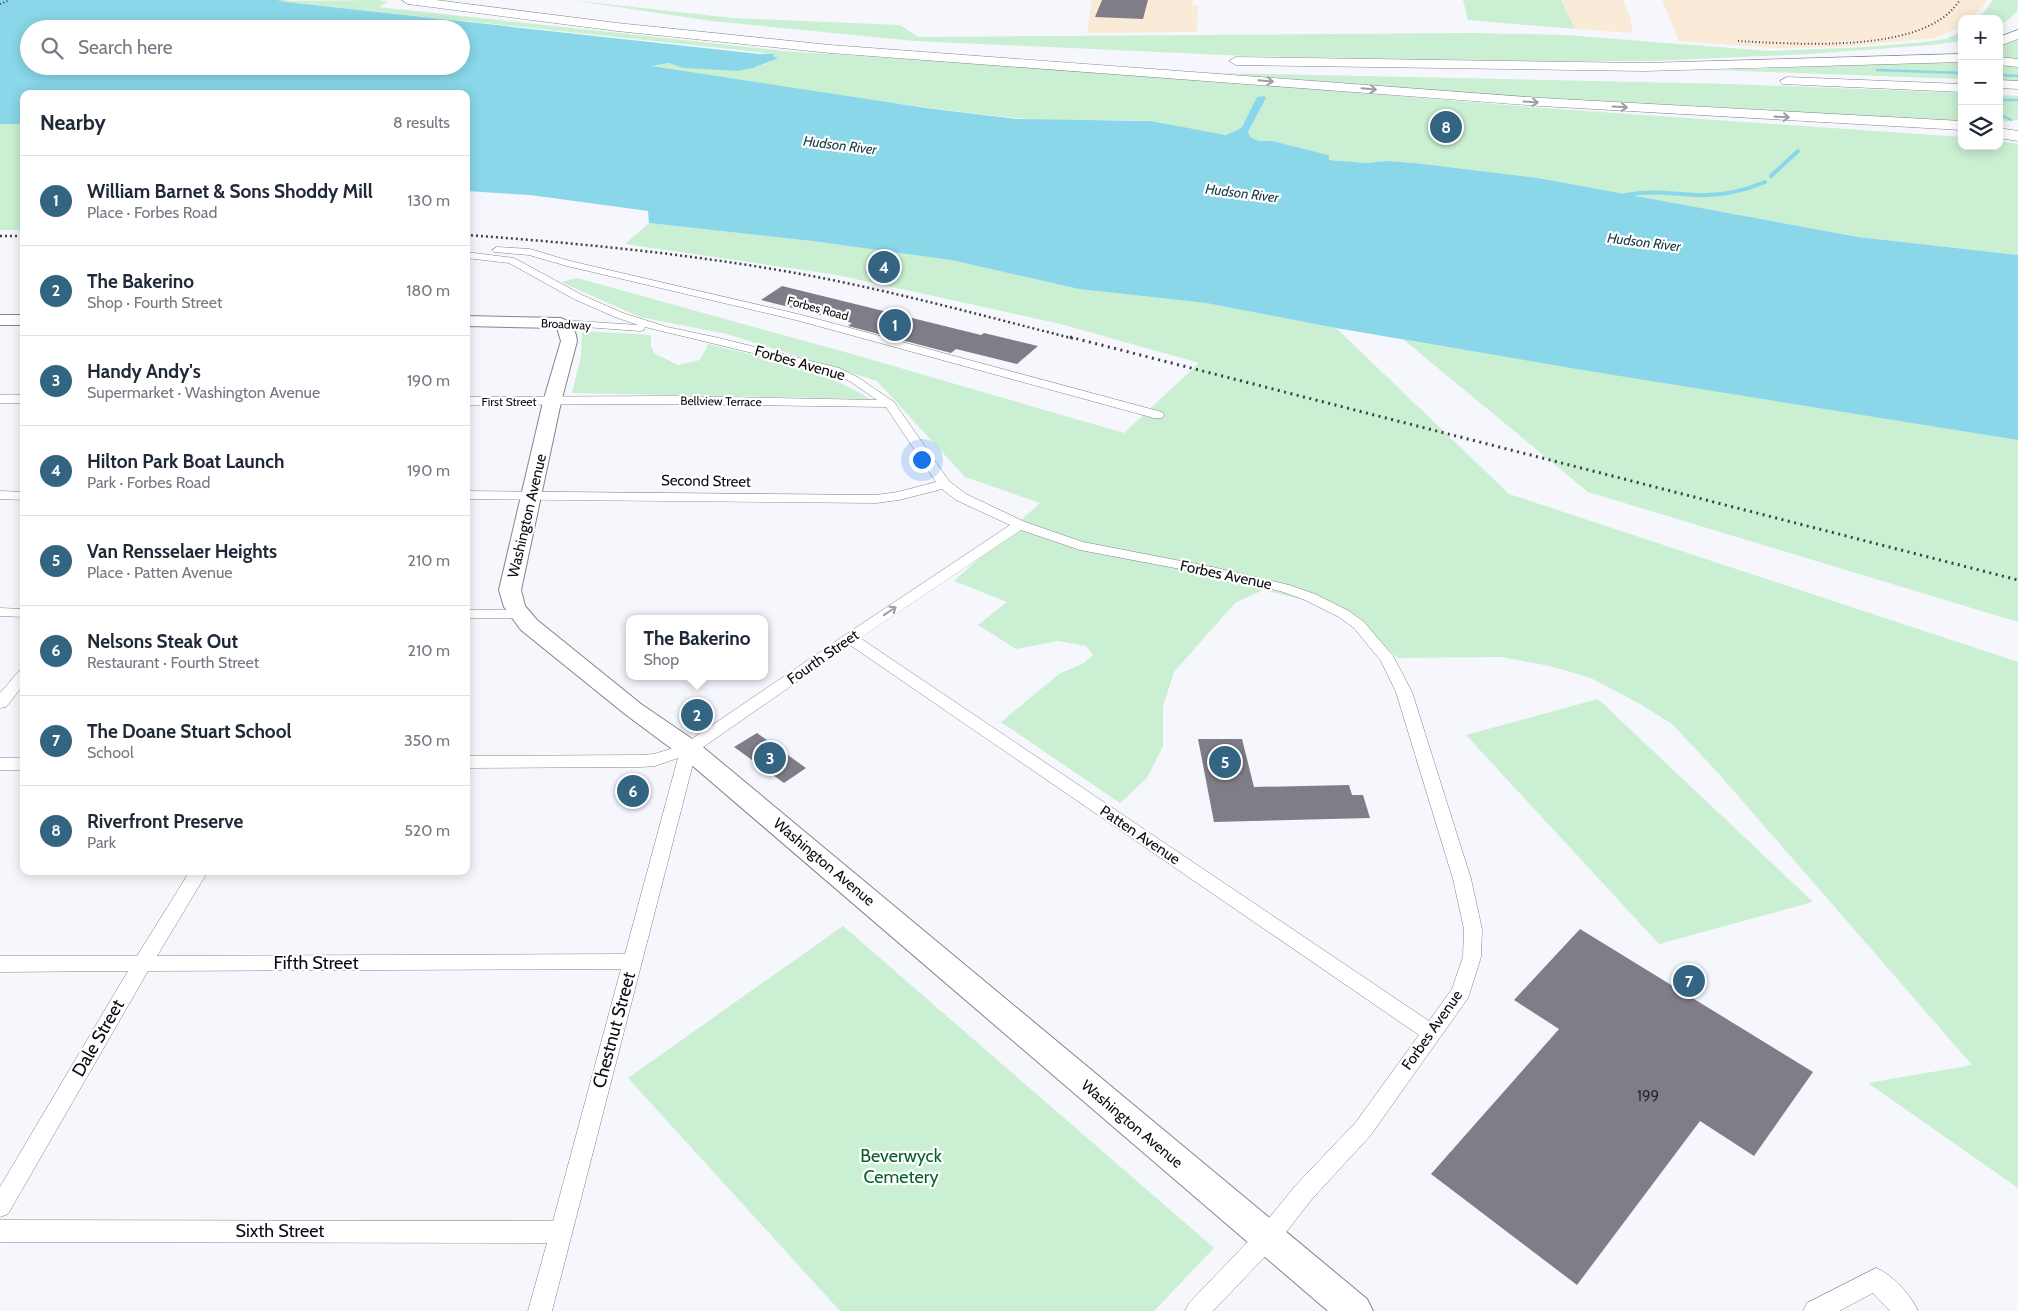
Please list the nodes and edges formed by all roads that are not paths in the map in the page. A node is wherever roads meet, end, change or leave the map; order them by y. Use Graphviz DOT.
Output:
graph roads {
  1 [pos="408,0"];
  2 [pos="464,0"];
  3 [pos="714,24"];
  4 [pos="2018,34"];
  5 [pos="746,40"];
  6 [pos="2003,40"];
  7 [pos="855,42"];
  8 [pos="1958,50"];
  9 [pos="1138,58"];
  10 [pos="1958,58"];
  11 [pos="1223,61"];
  12 [pos="2003,61"];
  13 [pos="2018,63"];
  14 [pos="1385,64"];
  15 [pos="1761,65"];
  16 [pos="1706,79"];
  17 [pos="1773,81"];
  18 [pos="1958,82"];
  19 [pos="2003,84"];
  20 [pos="2018,86"];
  21 [pos="1958,88"];
  22 [pos="2003,90"];
  23 [pos="2018,92"];
  24 [pos="2018,125"];
  25 [pos="2003,126"];
  26 [pos="1958,128"];
  27 [pos="2003,134"];
  28 [pos="2018,136"];
  29 [pos="470,255"];
  30 [pos="470,255"];
  31 [pos="0,320"];
  32 [pos="20,320"];
  33 [pos="470,321"];
  34 [pos="561,323"];
  35 [pos="666,330"];
  36 [pos="0,399"];
  37 [pos="20,399"];
  38 [pos="470,401"];
  39 [pos="552,402"];
  40 [pos="890,404"];
  41 [pos="1158,415"];
  42 [pos="944,484"];
  43 [pos="470,495"];
  44 [pos="531,495"];
  45 [pos="0,496"];
  46 [pos="20,496"];
  47 [pos="1020,525"];
  48 [pos="0,612"];
  49 [pos="20,613"];
  50 [pos="470,614"];
  51 [pos="519,614"];
  52 [pos="850,638"];
  53 [pos="20,679"];
  54 [pos="0,703"];
  55 [pos="689,749"];
  56 [pos="470,762"];
  57 [pos="0,764"];
  58 [pos="20,764"];
  59 [pos="197,875"];
  60 [pos="633,961"];
  61 [pos="0,964"];
  62 [pos="142,964"];
  63 [pos="1431,1033"];
  64 [pos="0,1206"];
  65 [pos="0,1231"];
  66 [pos="561,1232"];
  67 [pos="1268,1238"];
  68 [pos="540,1311"];
  69 [pos="1196,1311"];
  70 [pos="1355,1311"];
  71 [pos="1815,1311"];
  72 [pos="1906,1311"];
  1 -- 5 [label="highway"];
  2 -- 7 [label="highway"];
  3 -- 7 [label="highway"];
  4 -- 6 [label="highway"];
  5 -- 16 [label="highway"];
  5 -- 26 [label="highway, one-way"];
  7 -- 9 [label="highway"];
  8 -- 15 [label="highway"];
  10 -- 15 [label="highway"];
  11 -- 14 [label="highway"];
  12 -- 13 [label="highway"];
  14 -- 15 [label="highway"];
  14 -- 18 [label="highway"];
  17 -- 21 [label="highway"];
  19 -- 20 [label="highway"];
  22 -- 23 [label="highway"];
  24 -- 25 [label="highway"];
  27 -- 28 [label="highway"];
  29 -- 35 [label="street, Forbes Avenue"];
  30 -- 41 [label="street, Forbes Road"];
  31 -- 32 [label="street"];
  33 -- 34 [label="street, Broadway"];
  34 -- 35 [label="street, Broadway"];
  34 -- 39 [label="street, Washington Avenue"];
  35 -- 40 [label="street, Forbes Avenue"];
  36 -- 37 [label="street"];
  38 -- 39 [label="street, First Street"];
  39 -- 40 [label="street, Bellview Terrace"];
  39 -- 44 [label="street, Washington Avenue"];
  40 -- 42 [label="street, Forbes Avenue"];
  42 -- 44 [label="street, Second Street"];
  42 -- 47 [label="street, Forbes Avenue"];
  43 -- 44 [label="street, Second Street"];
  44 -- 51 [label="street, Washington Avenue"];
  45 -- 46 [label="street"];
  52 -- 47 [label="street, Fourth Street, one-way"];
  47 -- 63 [label="street, Forbes Avenue"];
  48 -- 49 [label="street"];
  50 -- 51 [label="street"];
  51 -- 55 [label="street, Washington Avenue"];
  52 -- 55 [label="street, Fourth Street"];
  52 -- 63 [label="street, Patten Avenue"];
  53 -- 54 [label="street"];
  55 -- 56 [label="street, Fourth Street"];
  55 -- 60 [label="street, Chestnut Street"];
  55 -- 67 [label="street, Washington Avenue"];
  57 -- 58 [label="street"];
  59 -- 62 [label="street, Dale Street"];
  60 -- 62 [label="street, Fifth Street"];
  60 -- 66 [label="street, Chestnut Street"];
  61 -- 62 [label="street, Fifth Street"];
  62 -- 64 [label="street, Dale Street"];
  63 -- 67 [label="street, Forbes Avenue"];
  65 -- 66 [label="street, Sixth Street"];
  66 -- 68 [label="street, Chestnut Street"];
  67 -- 69 [label="street, Forbes Avenue"];
  67 -- 70 [label="street, Washington Avenue"];
  71 -- 72 [label="street"];
}
